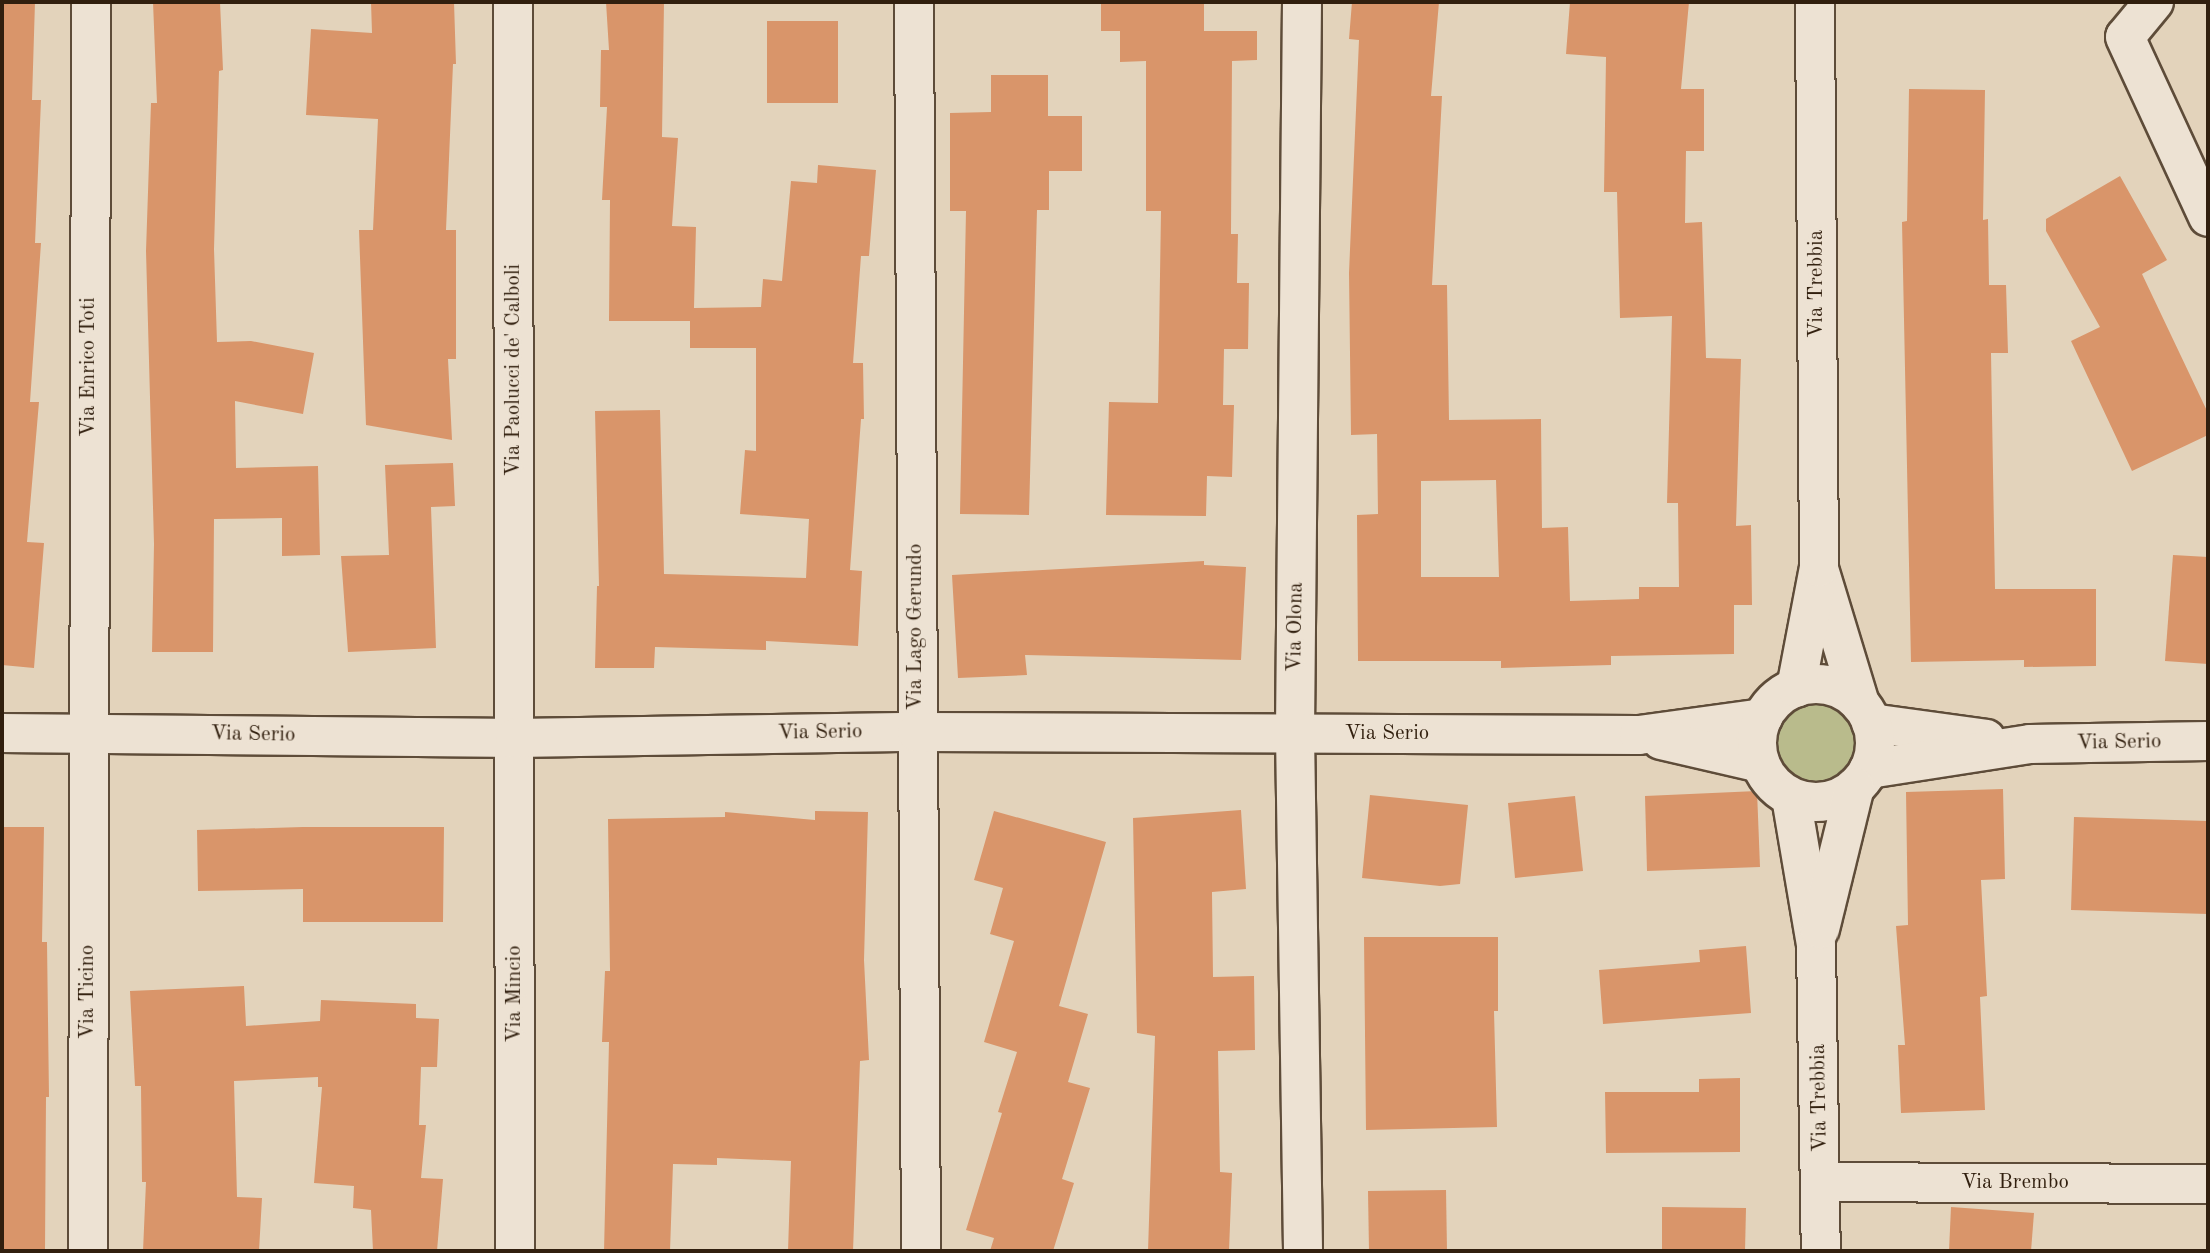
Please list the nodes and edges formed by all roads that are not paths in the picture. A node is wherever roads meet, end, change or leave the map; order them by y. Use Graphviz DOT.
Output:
graph roads {
  1 [pos="90,2"];
  2 [pos="513,2"];
  3 [pos="914,2"];
  4 [pos="1302,2"];
  5 [pos="1815,2"];
  6 [pos="2154,2"];
  7 [pos="2208,217"];
  8 [pos="1819,567"];
  9 [pos="1796,688"];
  10 [pos="1865,714"];
  11 [pos="1763,718"];
  12 [pos="917,732"];
  13 [pos="2,733"];
  14 [pos="89,733"];
  15 [pos="1295,734"];
  16 [pos="1639,735"];
  17 [pos="515,737"];
  18 [pos="2208,741"];
  19 [pos="2030,744"];
  20 [pos="1760,763"];
  21 [pos="1862,778"];
  22 [pos="1791,797"];
  23 [pos="1816,945"];
  24 [pos="1821,1182"];
  25 [pos="2208,1184"];
  26 [pos="88,1251"];
  27 [pos="515,1251"];
  28 [pos="921,1251"];
  29 [pos="1304,1251"];
  30 [pos="1821,1251"];
  1 -- 14 [label="street, Via Enrico Toti"];
  2 -- 17 [label="street, Via Paolucci de' Calboli"];
  3 -- 12 [label="street, Via Lago Gerundo"];
  4 -- 15 [label="street, Via Olona"];
  5 -- 8 [label="street, Via Trebbia"];
  6 -- 7 [label="street"];
  8 -- 9 [label="street, Via Trebbia"];
  8 -- 10 [label="street, Via Trebbia"];
  9 -- 10 [label="street"];
  9 -- 11 [label="street"];
  10 -- 19 [label="street, Via Serio"];
  10 -- 21 [label="street"];
  11 -- 16 [label="street, Via Serio"];
  11 -- 20 [label="street"];
  12 -- 15 [label="street, Via Serio"];
  12 -- 17 [label="street, Via Serio"];
  12 -- 28 [label="street, Via Lago Gerundo"];
  13 -- 14 [label="street, Via Serio"];
  14 -- 17 [label="street, Via Serio"];
  14 -- 26 [label="street, Via Ticino"];
  15 -- 16 [label="street, Via Serio"];
  15 -- 29 [label="street, Via Olona"];
  16 -- 20 [label="street, Via Serio"];
  17 -- 27 [label="street, Via Mincio"];
  18 -- 19 [label="street, Via Serio"];
  19 -- 21 [label="street, Via Serio"];
  20 -- 22 [label="street"];
  21 -- 22 [label="street"];
  21 -- 23 [label="street, Via Trebbia"];
  22 -- 23 [label="street, Via Trebbia"];
  23 -- 24 [label="street, Via Trebbia"];
  24 -- 25 [label="street, Via Brembo"];
  24 -- 30 [label="street, Via Trebbia"];
}
